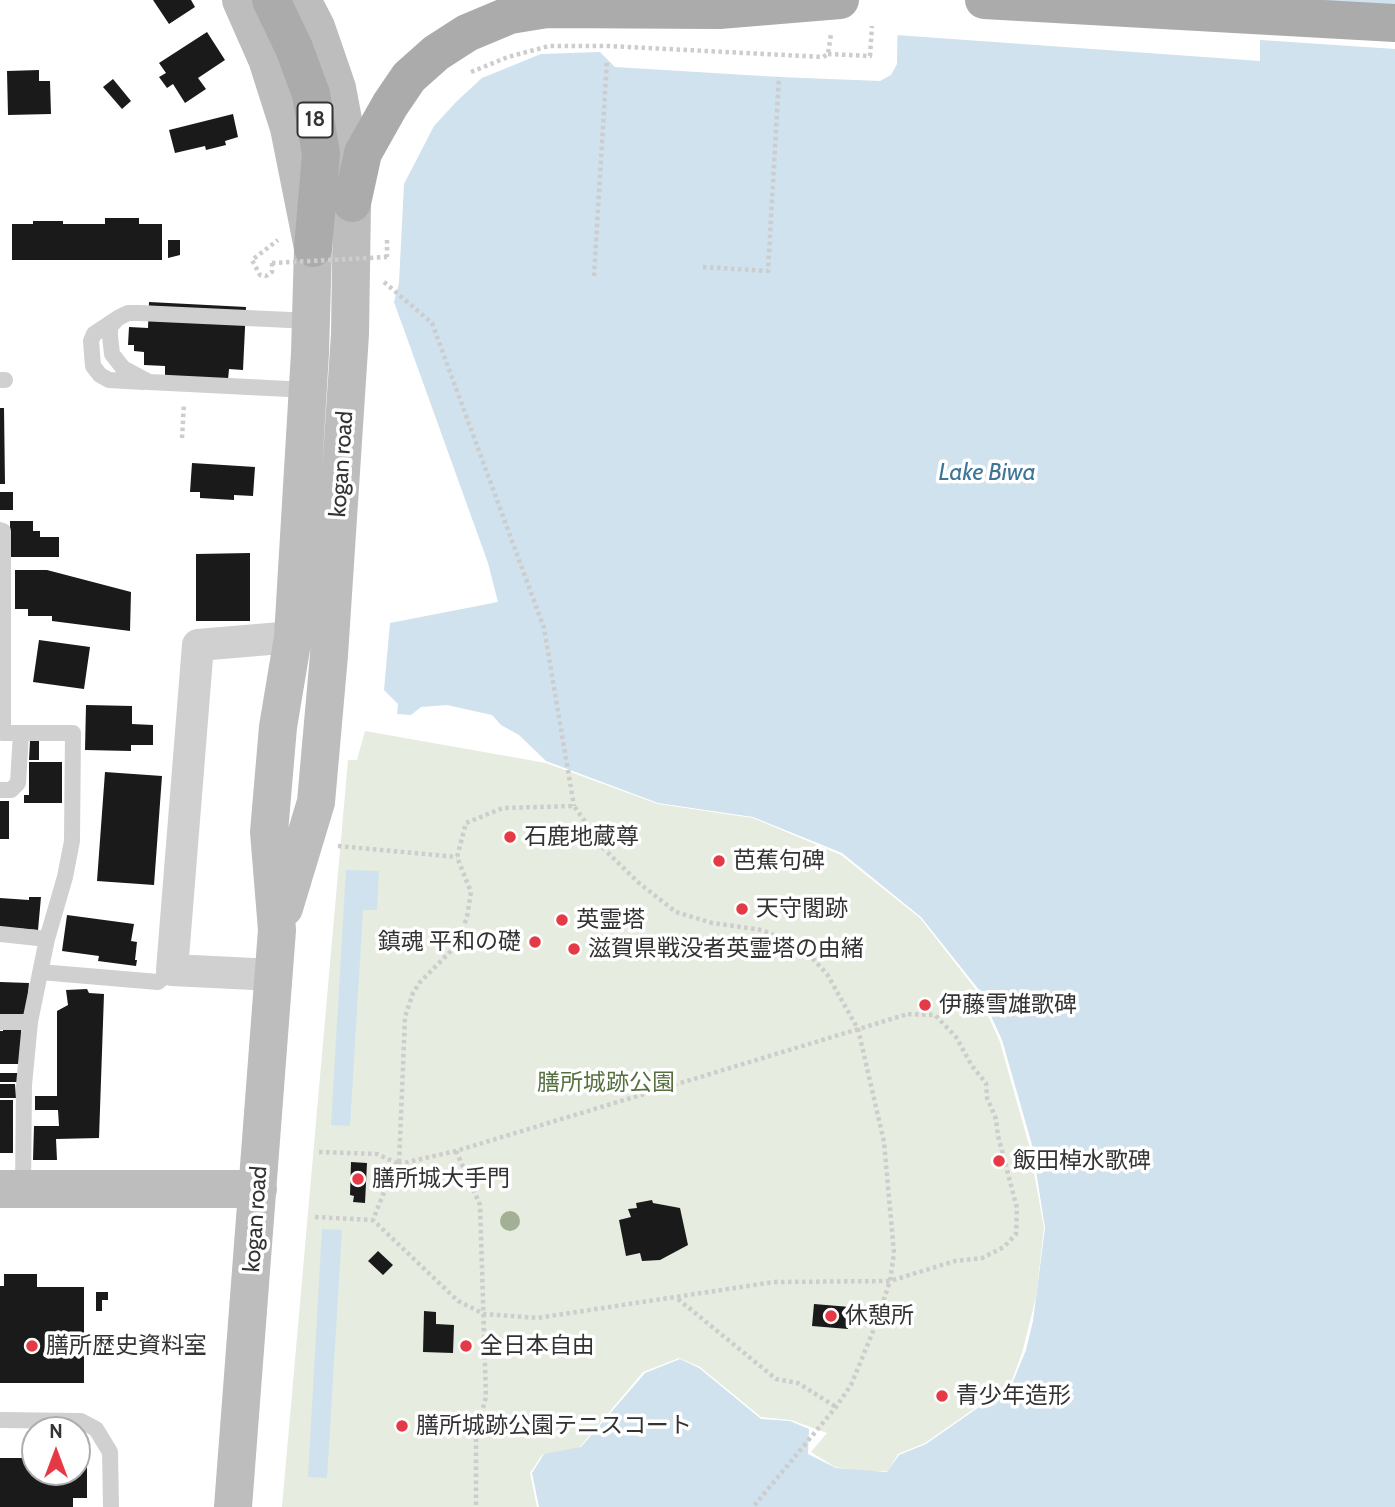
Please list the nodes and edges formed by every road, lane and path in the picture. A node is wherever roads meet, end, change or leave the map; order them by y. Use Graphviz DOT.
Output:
graph roads {
  1 [pos="241,0"];
  2 [pos="271,0"];
  3 [pos="302,0"];
  4 [pos="984,0"];
  5 [pos="836,16"];
  6 [pos="1395,23"];
  7 [pos="872,26"];
  8 [pos="828,54"];
  9 [pos="607,60"];
  10 [pos="470,73"];
  11 [pos="779,77"];
  12 [pos="352,203"];
  13 [pos="296,244"];
  14 [pos="387,257"];
  15 [pos="704,267"];
  16 [pos="594,276"];
  17 [pos="389,285"];
  18 [pos="118,318"];
  19 [pos="311,321"];
  20 [pos="149,382"];
  21 [pos="308,390"];
  22 [pos="0,530"];
  23 [pos="293,637"];
  24 [pos="2,655"];
  25 [pos="21,733"];
  26 [pos="0,790"];
  27 [pos="574,806"];
  28 [pos="338,846"];
  29 [pos="457,858"];
  30 [pos="277,930"];
  31 [pos="0,934"];
  32 [pos="47,939"];
  33 [pos="172,970"];
  34 [pos="40,972"];
  35 [pos="274,975"];
  36 [pos="0,1022"];
  37 [pos="30,1022"];
  38 [pos="858,1028"];
  39 [pos="456,1151"];
  40 [pos="319,1152"];
  41 [pos="399,1164"];
  42 [pos="11,1188"];
  43 [pos="258,1189"];
  44 [pos="315,1217"];
  45 [pos="373,1220"];
  46 [pos="890,1280"];
  47 [pos="677,1299"];
  48 [pos="484,1314"];
  49 [pos="836,1407"];
  50 [pos="0,1420"];
  51 [pos="111,1507"];
  52 [pos="233,1507"];
  53 [pos="475,1507"];
  54 [pos="753,1507"];
  1 -- 13 [label="main road, kogan road"];
  2 -- 13 [label="main road, 18"];
  3 -- 12 [label="main road, kogan road"];
  4 -- 6 [label="main road"];
  5 -- 8 [label="path"];
  5 -- 12 [label="main road"];
  7 -- 8 [label="path"];
  8 -- 10 [label="path"];
  9 -- 16 [label="path"];
  11 -- 15 [label="path"];
  12 -- 30 [label="main road, kogan road"];
  13 -- 14 [label="path, bridge"];
  13 -- 19 [label="main road, kogan road"];
  17 -- 27 [label="path"];
  18 -- 19 [label="lane"];
  18 -- 20 [label="lane"];
  18 -- 20 [label="lane"];
  19 -- 21 [label="main road, kogan road"];
  20 -- 21 [label="lane"];
  21 -- 23 [label="main road, kogan road"];
  22 -- 24 [label="lane"];
  23 -- 30 [label="main road, kogan road"];
  23 -- 33 [label="street"];
  24 -- 25 [label="lane"];
  25 -- 26 [label="lane"];
  25 -- 32 [label="lane"];
  27 -- 29 [label="path"];
  27 -- 38 [label="path"];
  28 -- 29 [label="path"];
  29 -- 41 [label="path"];
  30 -- 35 [label="main road, kogan road"];
  31 -- 32 [label="lane"];
  32 -- 34 [label="lane"];
  33 -- 34 [label="lane"];
  33 -- 35 [label="street"];
  34 -- 37 [label="lane"];
  35 -- 43 [label="main road, kogan road"];
  36 -- 37 [label="lane"];
  37 -- 42 [label="lane"];
  38 -- 39 [label="path"];
  38 -- 46 [label="path"];
  38 -- 46 [label="path"];
  39 -- 41 [label="path"];
  39 -- 48 [label="path"];
  40 -- 41 [label="path"];
  41 -- 45 [label="path"];
  42 -- 43 [label="main road"];
  43 -- 52 [label="main road, kogan road"];
  44 -- 45 [label="path"];
  45 -- 48 [label="path"];
  46 -- 47 [label="path"];
  46 -- 49 [label="path"];
  47 -- 48 [label="path"];
  47 -- 49 [label="path"];
  48 -- 53 [label="path"];
  49 -- 54 [label="path"];
  50 -- 51 [label="lane"];
}
